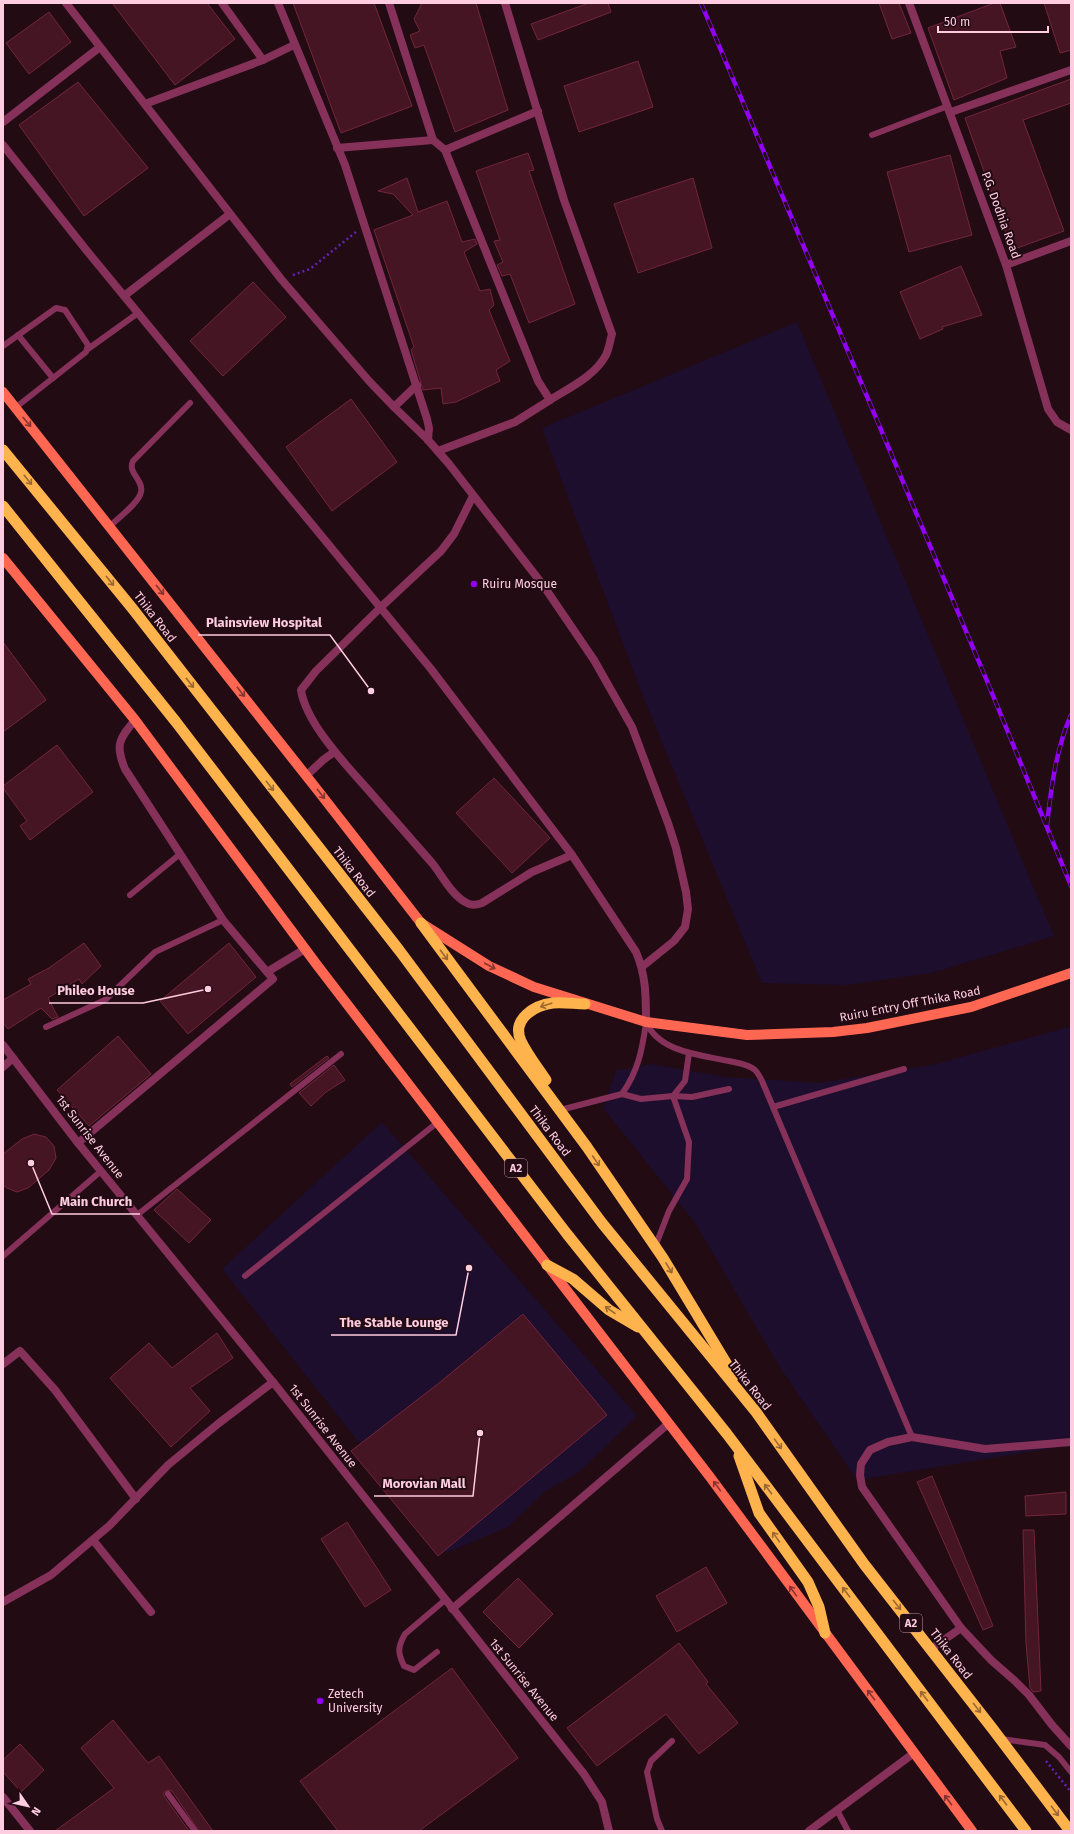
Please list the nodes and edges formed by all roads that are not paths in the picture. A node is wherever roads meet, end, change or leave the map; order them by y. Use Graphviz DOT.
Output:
graph roads {
  1 [pos="66,3"];
  2 [pos="222,3"];
  3 [pos="278,3"];
  4 [pos="389,3"];
  5 [pos="505,3"];
  6 [pos="909,3"];
  7 [pos="294,45"];
  8 [pos="100,47"];
  9 [pos="263,60"];
  10 [pos="1071,70"];
  11 [pos="146,104"];
  12 [pos="950,109"];
  13 [pos="538,111"];
  14 [pos="3,122"];
  15 [pos="872,135"];
  16 [pos="433,140"];
  17 [pos="3,145"];
  18 [pos="337,148"];
  19 [pos="445,150"];
  20 [pos="230,214"];
  21 [pos="1071,241"];
  22 [pos="1006,265"];
  23 [pos="124,296"];
  24 [pos="138,313"];
  25 [pos="18,335"];
  26 [pos="3,346"];
  27 [pos="88,349"];
  28 [pos="53,378"];
  29 [pos="417,385"];
  30 [pos="3,392"];
  31 [pos="550,400"];
  32 [pos="190,403"];
  33 [pos="394,407"];
  34 [pos="15,408"];
  35 [pos="1071,430"];
  36 [pos="428,440"];
  37 [pos="3,450"];
  38 [pos="438,451"];
  39 [pos="473,496"];
  40 [pos="3,506"];
  41 [pos="110,526"];
  42 [pos="3,558"];
  43 [pos="381,606"];
  44 [pos="134,720"];
  45 [pos="334,752"];
  46 [pos="307,776"];
  47 [pos="180,854"];
  48 [pos="572,855"];
  49 [pos="130,895"];
  50 [pos="223,920"];
  51 [pos="421,923"];
  52 [pos="305,949"];
  53 [pos="643,966"];
  54 [pos="267,972"];
  55 [pos="1071,973"];
  56 [pos="585,1004"];
  57 [pos="646,1022"];
  58 [pos="46,1027"];
  59 [pos="3,1045"];
  60 [pos="688,1053"];
  61 [pos="341,1054"];
  62 [pos="13,1058"];
  63 [pos="3,1067"];
  64 [pos="904,1069"];
  65 [pos="729,1089"];
  66 [pos="622,1094"];
  67 [pos="673,1096"];
  68 [pos="773,1107"];
  69 [pos="564,1109"];
  70 [pos="438,1122"];
  71 [pos="78,1143"];
  72 [pos="587,1147"];
  73 [pos="101,1171"];
  74 [pos="137,1215"];
  75 [pos="655,1247"];
  76 [pos="3,1256"];
  77 [pos="547,1265"];
  78 [pos="245,1276"];
  79 [pos="644,1330"];
  80 [pos="3,1364"];
  81 [pos="273,1382"];
  82 [pos="756,1412"];
  83 [pos="668,1424"];
  84 [pos="912,1437"];
  85 [pos="1071,1442"];
  86 [pos="736,1446"];
  87 [pos="136,1499"];
  88 [pos="93,1540"];
  89 [pos="444,1600"];
  90 [pos="3,1602"];
  91 [pos="452,1609"];
  92 [pos="151,1612"];
  93 [pos="961,1628"];
  94 [pos="825,1633"];
  95 [pos="931,1649"];
  96 [pos="437,1652"];
  97 [pos="1001,1739"];
  98 [pos="672,1741"];
  99 [pos="1071,1746"];
  100 [pos="914,1753"];
  101 [pos="1071,1772"];
  102 [pos="168,1794"];
  103 [pos="3,1797"];
  104 [pos="837,1810"];
  105 [pos="30,1831"];
  106 [pos="195,1831"];
  107 [pos="609,1831"];
  108 [pos="662,1831"];
  109 [pos="809,1831"];
  110 [pos="848,1831"];
  111 [pos="972,1831"];
  112 [pos="1026,1831"];
  113 [pos="1070,1831"];
  1 -- 8 [label="street"];
  2 -- 9 [label="street"];
  3 -- 7 [label="street"];
  4 -- 16 [label="street"];
  5 -- 13 [label="street"];
  6 -- 12 [label="street, P.G. Dodhia Road"];
  7 -- 9 [label="street"];
  7 -- 18 [label="street"];
  8 -- 11 [label="street"];
  8 -- 14 [label="street"];
  9 -- 11 [label="street"];
  10 -- 12 [label="street"];
  11 -- 20 [label="street"];
  12 -- 15 [label="lane"];
  12 -- 22 [label="street, P.G. Dodhia Road"];
  13 -- 19 [label="street"];
  13 -- 31 [label="street"];
  16 -- 18 [label="street"];
  16 -- 19 [label="street"];
  17 -- 23 [label="street"];
  18 -- 29 [label="street"];
  19 -- 31 [label="street"];
  20 -- 23 [label="street"];
  20 -- 33 [label="street"];
  21 -- 22 [label="street"];
  22 -- 35 [label="street, P.G. Dodhia Road"];
  23 -- 24 [label="street"];
  24 -- 27 [label="lane"];
  24 -- 43 [label="street"];
  25 -- 26 [label="lane"];
  25 -- 27 [label="lane"];
  25 -- 28 [label="lane"];
  27 -- 28 [label="lane"];
  28 -- 34 [label="lane"];
  29 -- 33 [label="street"];
  29 -- 36 [label="street"];
  30 -- 34 [label="main road, Thika Road"];
  31 -- 38 [label="street"];
  32 -- 41 [label="lane"];
  33 -- 36 [label="street"];
  34 -- 41 [label="main road, Thika Road, one-way"];
  36 -- 38 [label="street"];
  37 -- 82 [label="highway, Thika Road / A2, one-way"];
  38 -- 39 [label="street"];
  39 -- 43 [label="street"];
  39 -- 53 [label="street"];
  40 -- 79 [label="highway, A2"];
  41 -- 46 [label="main road, Thika Road, one-way"];
  42 -- 44 [label="main road"];
  43 -- 45 [label="street"];
  43 -- 48 [label="street"];
  44 -- 47 [label="street"];
  44 -- 52 [label="main road"];
  45 -- 46 [label="street"];
  45 -- 48 [label="street"];
  46 -- 51 [label="main road, Thika Road, one-way"];
  47 -- 49 [label="lane"];
  47 -- 50 [label="street"];
  48 -- 53 [label="street"];
  50 -- 54 [label="street"];
  50 -- 58 [label="lane"];
  51 -- 56 [label="main road, Thika Road, one-way"];
  51 -- 72 [label="highway, one-way"];
  52 -- 54 [label="street"];
  52 -- 70 [label="main road"];
  53 -- 57 [label="street"];
  54 -- 71 [label="street"];
  55 -- 57 [label="main road, Ruiru Entry Off Thika Road"];
  56 -- 57 [label="main road, Ruiru Entry Off Thika Road"];
  56 -- 69 [label="highway, one-way"];
  57 -- 60 [label="lane"];
  57 -- 66 [label="lane"];
  59 -- 62 [label="street, 1st Sunrise Avenue"];
  60 -- 67 [label="lane"];
  60 -- 68 [label="lane"];
  61 -- 74 [label="lane"];
  62 -- 63 [label="street"];
  62 -- 71 [label="street, 1st Sunrise Avenue"];
  64 -- 68 [label="lane"];
  65 -- 67 [label="lane"];
  66 -- 67 [label="lane"];
  66 -- 69 [label="lane"];
  67 -- 75 [label="lane"];
  68 -- 84 [label="lane"];
  69 -- 72 [label="highway"];
  70 -- 77 [label="main road"];
  70 -- 78 [label="lane"];
  71 -- 73 [label="street, 1st Sunrise Avenue"];
  72 -- 75 [label="highway, one-way"];
  73 -- 74 [label="street, 1st Sunrise Avenue"];
  73 -- 76 [label="lane"];
  74 -- 81 [label="street, 1st Sunrise Avenue"];
  75 -- 82 [label="highway, one-way"];
  79 -- 77 [label="highway, one-way"];
  77 -- 83 [label="main road"];
  79 -- 86 [label="highway, A2"];
  80 -- 87 [label="street"];
  81 -- 87 [label="street"];
  81 -- 89 [label="street, 1st Sunrise Avenue"];
  82 -- 95 [label="highway, Thika Road / A2, one-way"];
  83 -- 91 [label="street"];
  94 -- 83 [label="main road, one-way"];
  84 -- 85 [label="street"];
  84 -- 93 [label="street"];
  94 -- 86 [label="highway, one-way"];
  112 -- 86 [label="highway, A2, one-way"];
  87 -- 88 [label="street"];
  88 -- 90 [label="street"];
  88 -- 92 [label="street"];
  89 -- 91 [label="street, 1st Sunrise Avenue"];
  89 -- 96 [label="lane"];
  91 -- 107 [label="street, 1st Sunrise Avenue"];
  93 -- 95 [label="street"];
  93 -- 99 [label="street"];
  100 -- 94 [label="main road, one-way"];
  95 -- 97 [label="highway, Thika Road / A2, one-way"];
  97 -- 101 [label="lane"];
  97 -- 113 [label="highway, Thika Road / A2, one-way"];
  98 -- 108 [label="lane"];
  100 -- 104 [label="street"];
  111 -- 100 [label="main road, one-way"];
  102 -- 106 [label="lane"];
  103 -- 105 [label="street"];
  104 -- 109 [label="street"];
  104 -- 110 [label="lane"];
}
